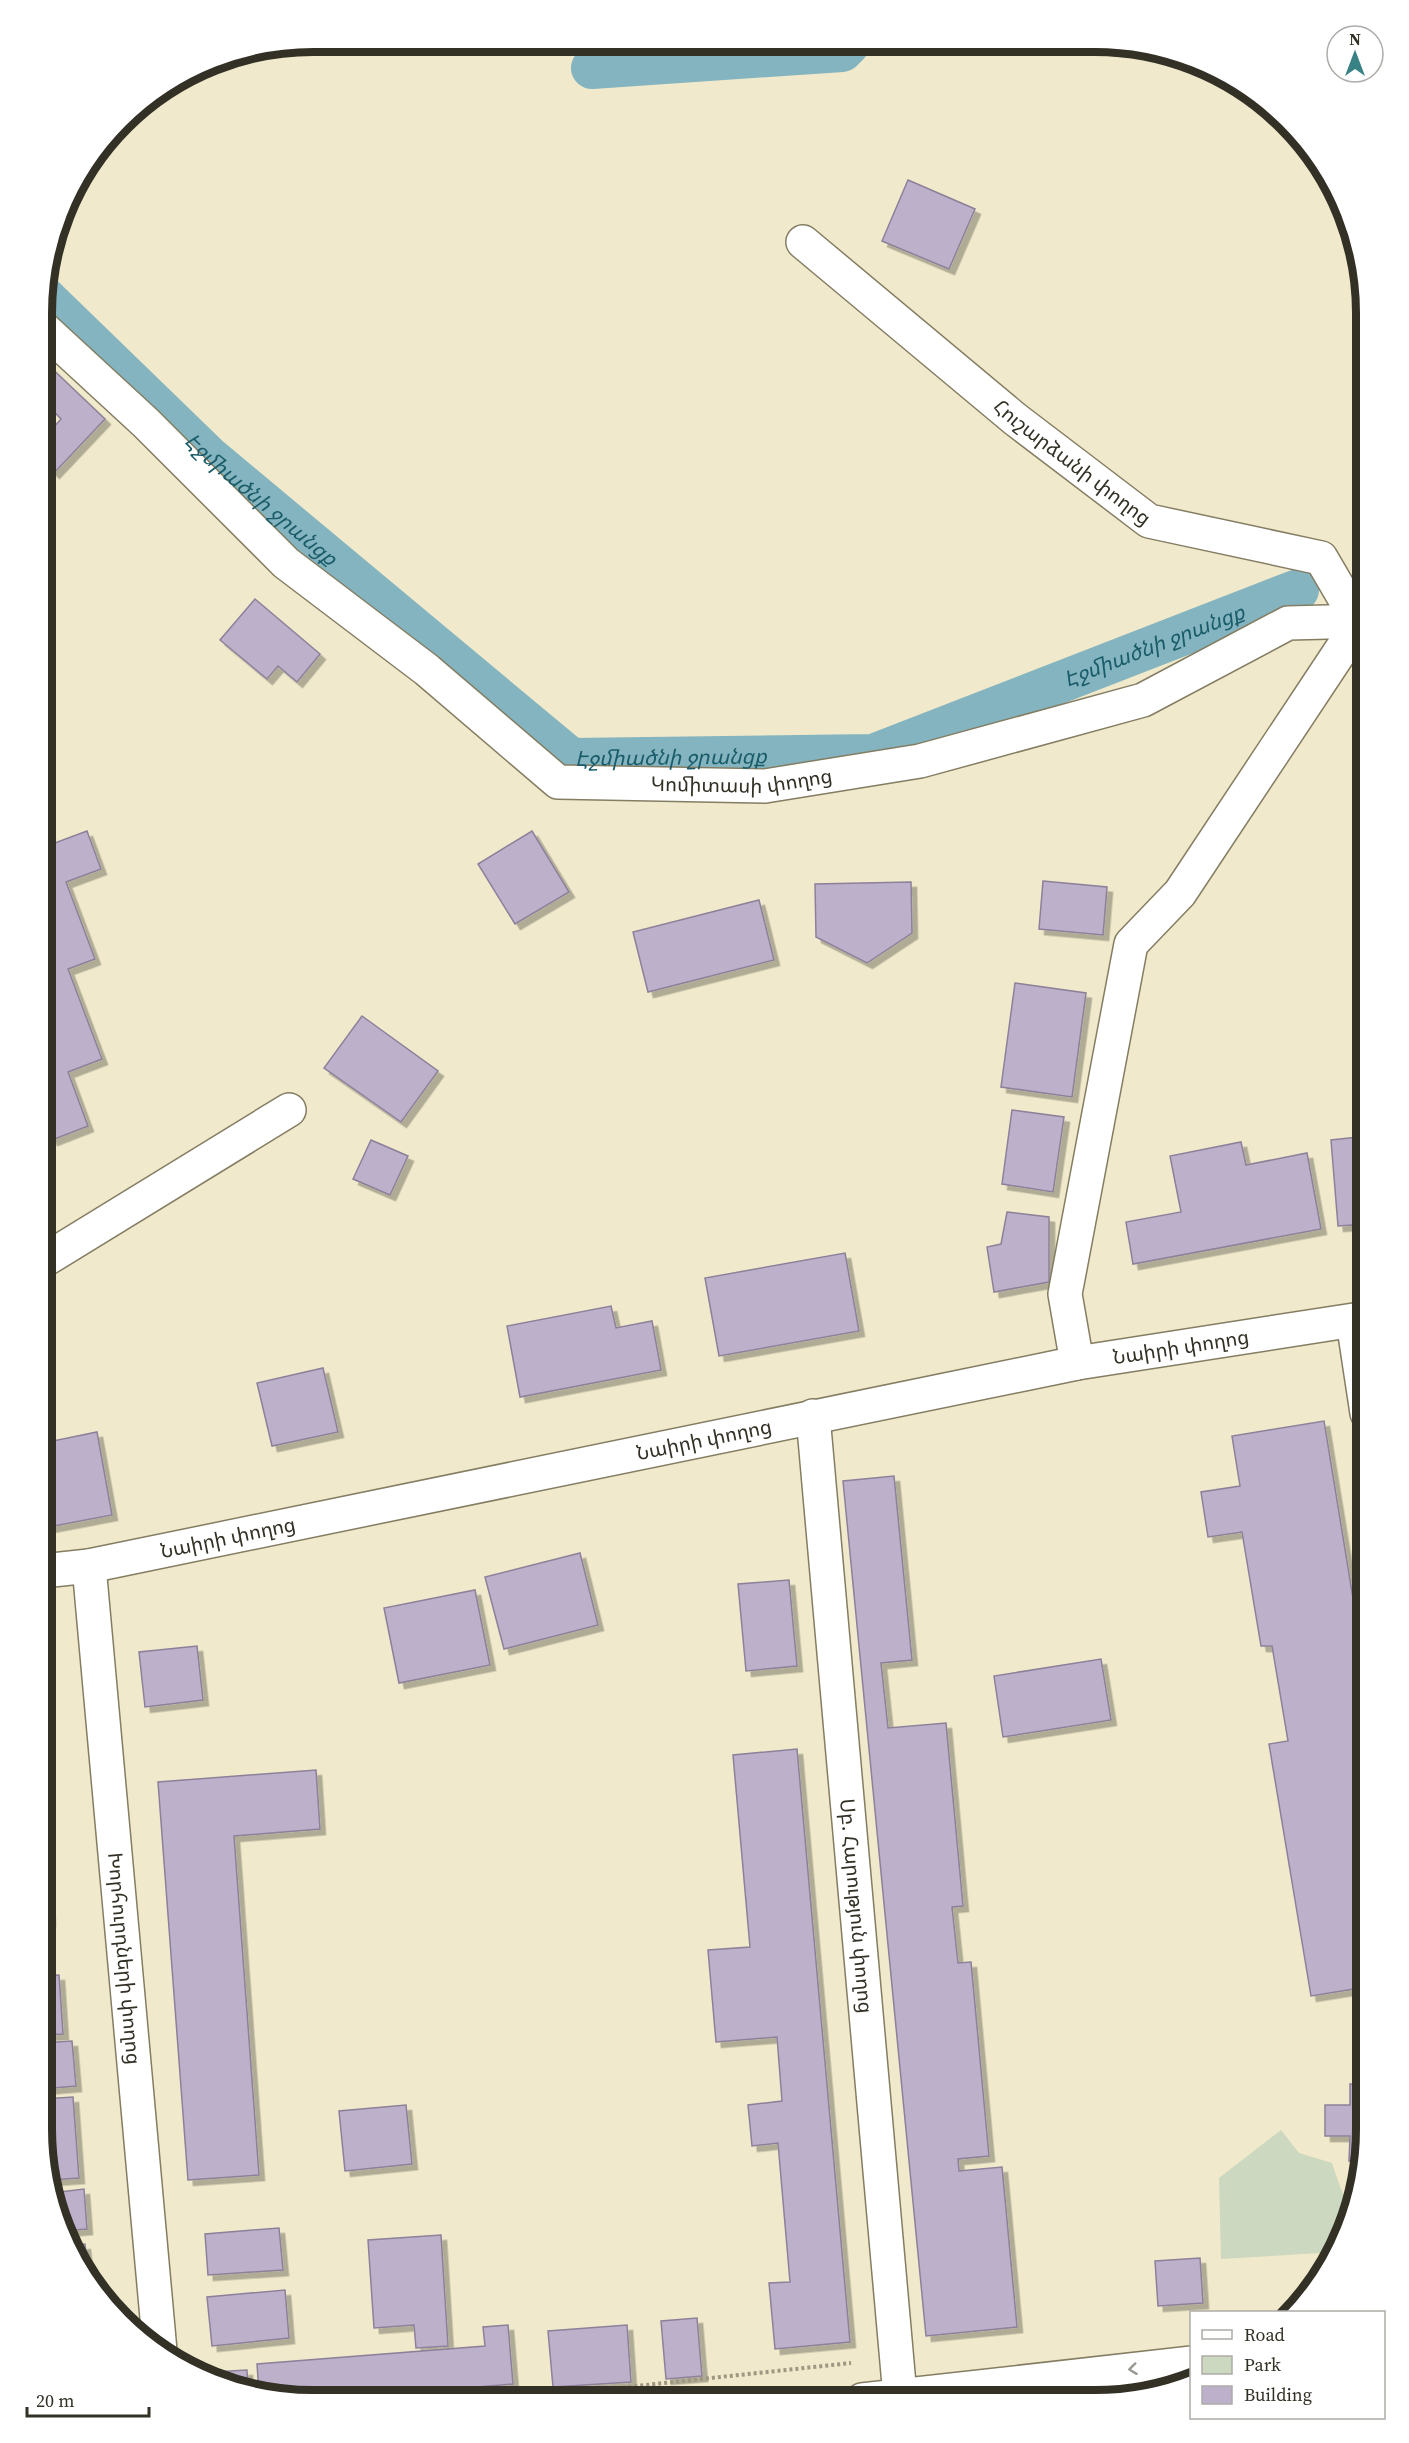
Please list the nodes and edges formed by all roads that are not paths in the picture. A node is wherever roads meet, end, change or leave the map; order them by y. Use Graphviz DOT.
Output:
graph roads {
  1 [pos="802,242"];
  2 [pos="52,336"];
  3 [pos="1356,611"];
  4 [pos="1356,622"];
  5 [pos="1356,632"];
  6 [pos="289,1110"];
  7 [pos="52,1248"];
  8 [pos="1356,1320"];
  9 [pos="1077,1363"];
  10 [pos="813,1416"];
  11 [pos="89,1566"];
  12 [pos="52,1569"];
  13 [pos="159,2340"];
  14 [pos="1190,2363"];
  15 [pos="900,2391"];
  16 [pos="944,2391"];
  1 -- 3 [label="main road, Հուշարձանի փողոց"];
  2 -- 4 [label="main road, Կոմիտասի փողոց"];
  5 -- 9 [label="main road"];
  6 -- 7 [label="main road"];
  8 -- 9 [label="main road, Նաիրի փողոց"];
  9 -- 10 [label="main road, Նաիրի փողոց"];
  10 -- 11 [label="main road, Նաիրի փողոց"];
  10 -- 15 [label="main road, Սբ. Հարություն փողոց"];
  11 -- 12 [label="main road, Նաիրի փողոց"];
  11 -- 13 [label="main road, Խորհուրդների փողոց"];
  14 -- 16 [label="main road, one-way"];
}
